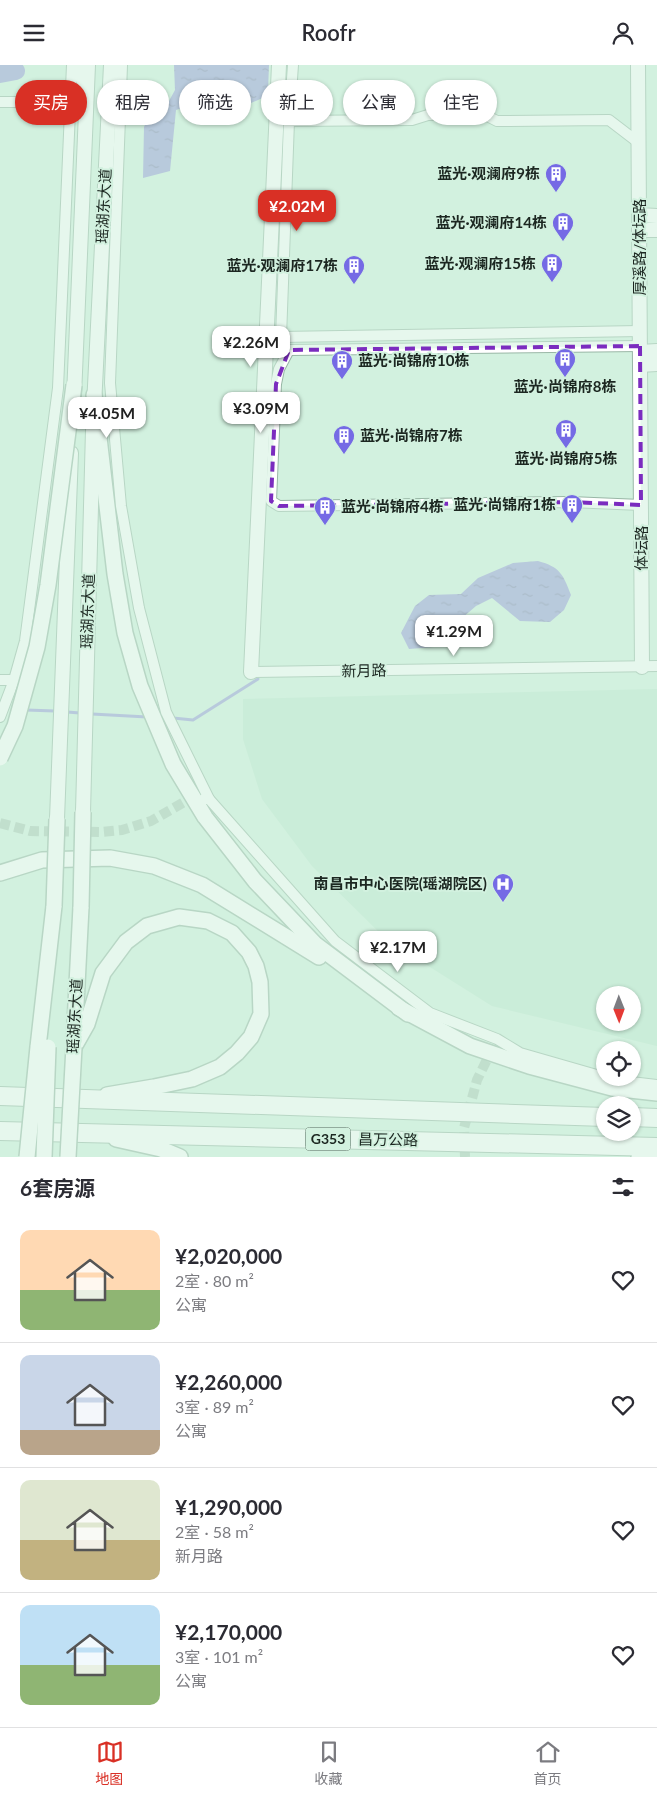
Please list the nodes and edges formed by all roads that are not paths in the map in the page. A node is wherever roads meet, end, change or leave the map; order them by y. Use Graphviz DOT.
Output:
graph roads {
  1 [pos="74,65"];
  2 [pos="88,65"];
  3 [pos="111,65"];
  4 [pos="120,65"];
  5 [pos="279,65"];
  6 [pos="292,65"];
  7 [pos="638,65"];
  8 [pos="73,80"];
  9 [pos="82,80"];
  10 [pos="110,80"];
  11 [pos="113,80"];
  12 [pos="291,80"];
  13 [pos="87,88"];
  14 [pos="0,102"];
  15 [pos="15,102"];
  16 [pos="333,121"];
  17 [pos="70,125"];
  18 [pos="85,125"];
  19 [pos="108,125"];
  20 [pos="289,125"];
  21 [pos="639,143"];
  22 [pos="640,215"];
  23 [pos="657,215"];
  24 [pos="640,230"];
  25 [pos="657,230"];
  26 [pos="640,331"];
  27 [pos="657,351"];
  28 [pos="640,354"];
  29 [pos="657,364"];
  30 [pos="74,385"];
  31 [pos="94,395"];
  32 [pos="641,430"];
  33 [pos="642,505"];
  34 [pos="657,666"];
  35 [pos="642,667"];
  36 [pos="251,672"];
  37 [pos="0,680"];
  38 [pos="14,680"];
  39 [pos="0,717"];
  40 [pos="0,758"];
  41 [pos="193,797"];
  42 [pos="209,799"];
  43 [pos="83,812"];
  44 [pos="57,819"];
  45 [pos="0,873"];
  46 [pos="408,1014"];
  47 [pos="43,1047"];
  48 [pos="74,1047"];
  49 [pos="657,1085"];
  50 [pos="657,1093"];
  51 [pos="0,1096"];
  52 [pos="87,1098"];
  53 [pos="596,1117"];
  54 [pos="641,1117"];
  55 [pos="657,1118"];
  56 [pos="0,1131"];
  57 [pos="20,1131"];
  58 [pos="92,1133"];
  59 [pos="0,1135"];
  60 [pos="657,1147"];
  61 [pos="657,1156"];
  62 [pos="28,1157"];
  63 [pos="44,1157"];
  64 [pos="68,1157"];
  65 [pos="180,1157"];
  66 [pos="639,1157"];
  1 -- 8 [label="street"];
  1 -- 9 [label="main road"];
  2 -- 13 [label="main road, 瑶湖东大道"];
  3 -- 10 [label="main road, 瑶湖东大道"];
  4 -- 11 [label="main road"];
  4 -- 42 [label="street"];
  5 -- 36 [label="main road"];
  6 -- 12 [label="street"];
  7 -- 21 [label="main road, 厚溪路/体坛路"];
  14 -- 15 [label="street"];
  16 -- 21 [label="street"];
  17 -- 38 [label="street"];
  18 -- 30 [label="main road, 瑶湖东大道"];
  19 -- 31 [label="main road, 瑶湖东大道"];
  20 -- 26 [label="street"];
  21 -- 22 [label="main road, 厚溪路/体坛路"];
  22 -- 23 [label="main road"];
  22 -- 24 [label="main road, 厚溪路/体坛路"];
  24 -- 25 [label="main road"];
  24 -- 26 [label="main road, 厚溪路/体坛路"];
  26 -- 28 [label="main road, 厚溪路/体坛路"];
  27 -- 28 [label="main road"];
  28 -- 29 [label="main road"];
  28 -- 32 [label="main road, 厚溪路/体坛路"];
  28 -- 33 [label="street"];
  30 -- 40 [label="main road, bridge"];
  30 -- 44 [label="main road, 瑶湖东大道"];
  31 -- 41 [label="main road"];
  31 -- 43 [label="main road, 瑶湖东大道"];
  32 -- 33 [label="main road, 体坛路"];
  33 -- 35 [label="main road, 体坛路"];
  34 -- 35 [label="street, 新月路"];
  35 -- 36 [label="street, 新月路"];
  37 -- 38 [label="street"];
  38 -- 39 [label="street"];
  41 -- 42 [label="street"];
  41 -- 46 [label="main road"];
  42 -- 49 [label="street"];
  43 -- 48 [label="main road, 瑶湖东大道, bridge"];
  44 -- 47 [label="main road, 瑶湖东大道, bridge"];
  45 -- 46 [label="main road"];
  46 -- 50 [label="main road"];
  47 -- 62 [label="main road, bridge"];
  47 -- 63 [label="main road, 瑶湖东大道, bridge"];
  48 -- 52 [label="main road"];
  48 -- 64 [label="main road, 瑶湖东大道, bridge"];
  51 -- 52 [label="highway, 昌万公路 / G353"];
  52 -- 53 [label="highway, 昌万公路 / G353"];
  54 -- 55 [label="highway"];
  56 -- 57 [label="highway, 昌万公路 / G353"];
  57 -- 58 [label="highway, 昌万公路 / G353"];
  57 -- 59 [label="main road"];
  58 -- 60 [label="highway, 昌万公路 / G353"];
  58 -- 65 [label="main road"];
  61 -- 66 [label="main road"];
}
